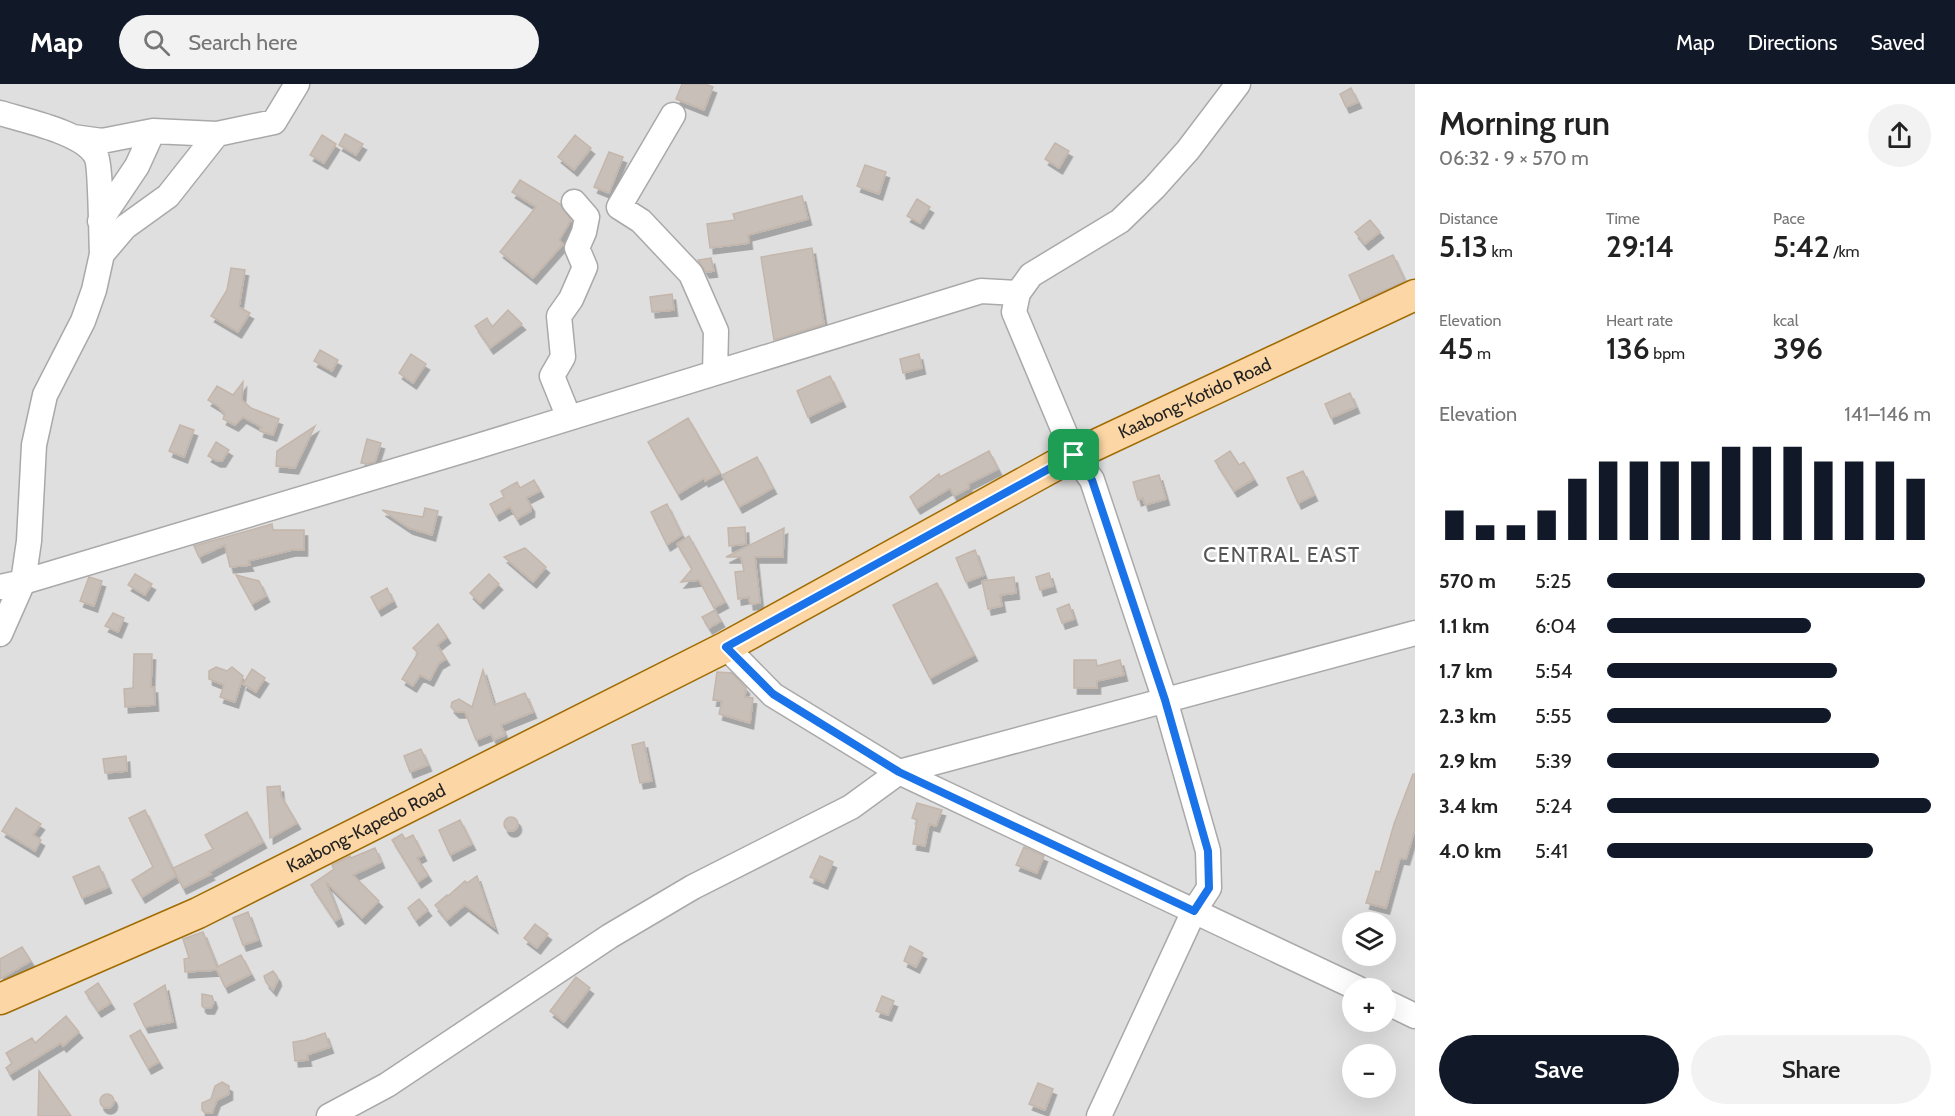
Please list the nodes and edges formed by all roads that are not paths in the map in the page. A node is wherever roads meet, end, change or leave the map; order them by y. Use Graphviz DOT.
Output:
graph roads {
  1 [pos="297,84"];
  2 [pos="1238,84"];
  3 [pos="0,113"];
  4 [pos="673,115"];
  5 [pos="153,131"];
  6 [pos="217,134"];
  7 [pos="73,137"];
  8 [pos="574,202"];
  9 [pos="100,221"];
  10 [pos="102,254"];
  11 [pos="1018,293"];
  12 [pos="1415,295"];
  13 [pos="715,373"];
  14 [pos="568,418"];
  15 [pos="1074,455"];
  16 [pos="12,585"];
  17 [pos="1415,633"];
  18 [pos="0,634"];
  19 [pos="726,647"];
  20 [pos="1165,700"];
  21 [pos="899,772"];
  22 [pos="1194,911"];
  23 [pos="1342,981"];
  24 [pos="0,999"];
  25 [pos="1396,1007"];
  26 [pos="1415,1016"];
  27 [pos="329,1116"];
  28 [pos="1099,1116"];
  1 -- 6 [label="street"];
  2 -- 11 [label="street"];
  3 -- 7 [label="street"];
  4 -- 13 [label="street"];
  5 -- 6 [label="street"];
  5 -- 7 [label="street"];
  5 -- 9 [label="street"];
  6 -- 10 [label="street"];
  7 -- 9 [label="street"];
  8 -- 14 [label="street"];
  9 -- 10 [label="street"];
  10 -- 16 [label="street"];
  11 -- 13 [label="street"];
  11 -- 15 [label="street"];
  12 -- 15 [label="main road, Kaabong-Kotido Road"];
  13 -- 14 [label="street"];
  14 -- 16 [label="street"];
  15 -- 19 [label="main road, Kaabong-Kotido Road"];
  15 -- 20 [label="street"];
  16 -- 18 [label="street"];
  17 -- 20 [label="street"];
  19 -- 21 [label="street"];
  19 -- 24 [label="main road, Kaabong-Kapedo Road"];
  20 -- 21 [label="street"];
  20 -- 22 [label="street"];
  21 -- 22 [label="street"];
  21 -- 27 [label="street"];
  22 -- 23 [label="street"];
  22 -- 28 [label="street"];
  25 -- 26 [label="street"];
}
